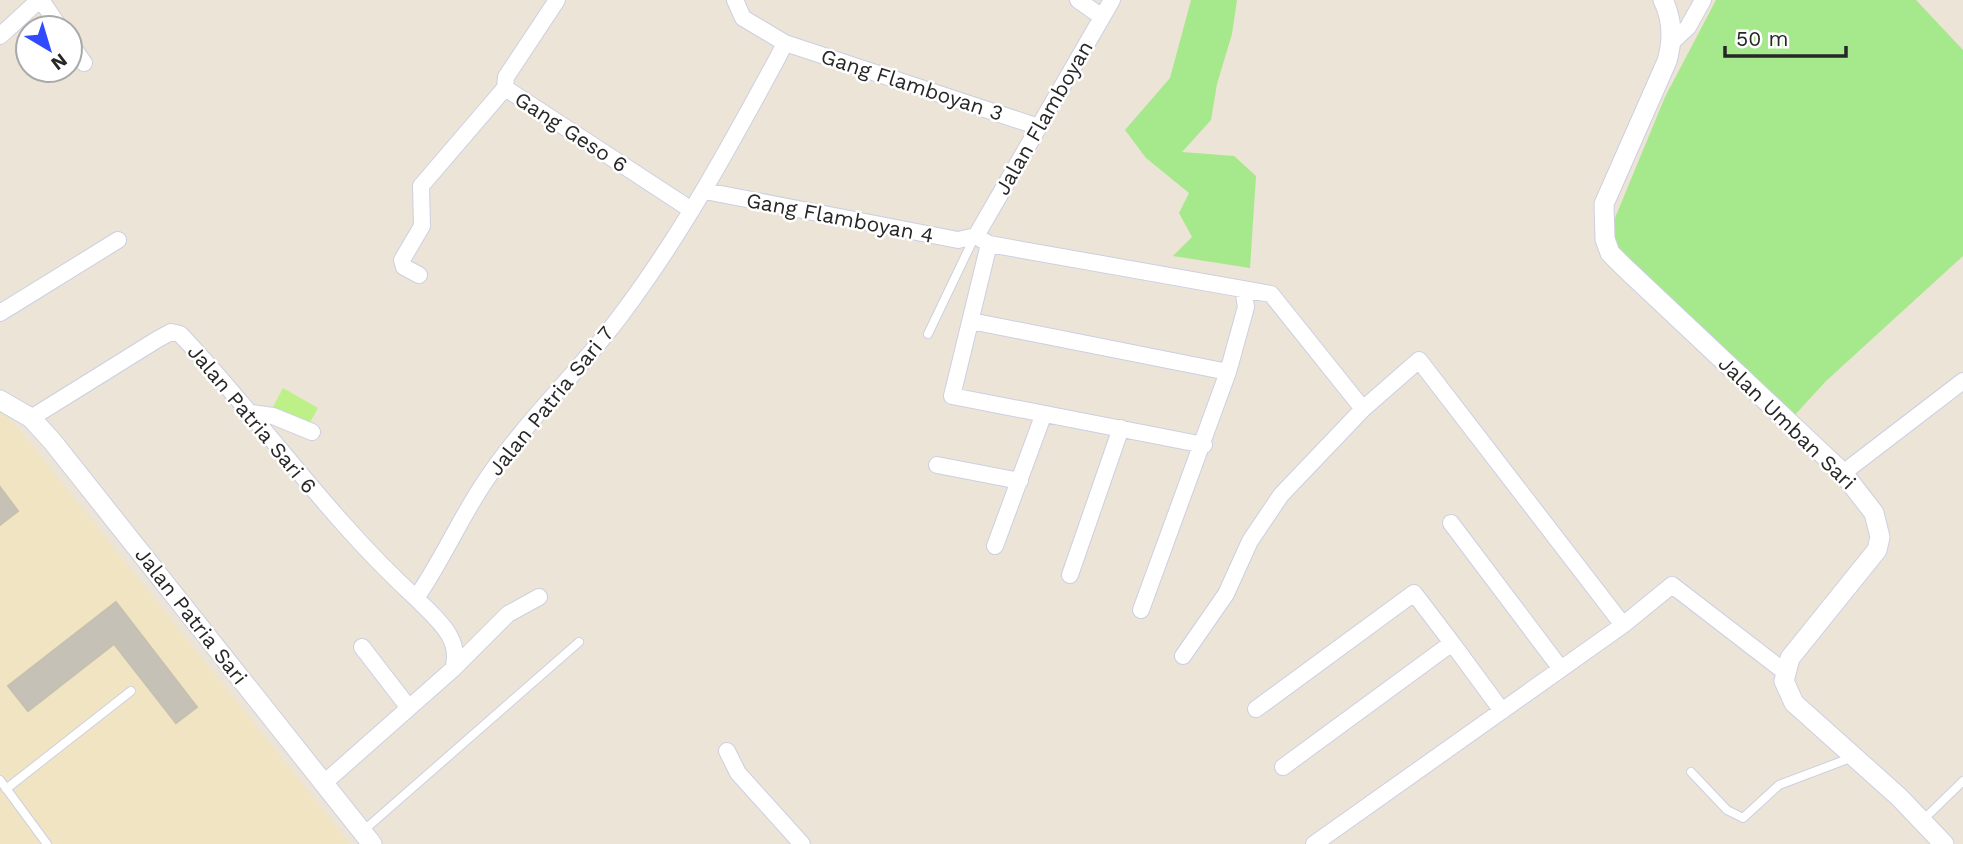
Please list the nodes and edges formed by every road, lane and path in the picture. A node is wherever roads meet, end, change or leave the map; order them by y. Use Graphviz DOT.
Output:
graph roads {
  1 [pos="40,0"];
  2 [pos="557,0"];
  3 [pos="735,0"];
  4 [pos="1078,0"];
  5 [pos="1112,0"];
  6 [pos="1663,0"];
  7 [pos="1703,0"];
  8 [pos="1102,18"];
  9 [pos="0,36"];
  10 [pos="1672,42"];
  11 [pos="785,43"];
  12 [pos="505,88"];
  13 [pos="1039,127"];
  14 [pos="705,191"];
  15 [pos="690,209"];
  16 [pos="118,240"];
  17 [pos="983,240"];
  18 [pos="419,275"];
  19 [pos="1243,289"];
  20 [pos="0,313"];
  21 [pos="971,321"];
  22 [pos="928,334"];
  23 [pos="1228,372"];
  24 [pos="1963,382"];
  25 [pos="0,400"];
  26 [pos="1363,409"];
  27 [pos="252,412"];
  28 [pos="1043,416"];
  29 [pos="31,418"];
  30 [pos="1121,428"];
  31 [pos="312,432"];
  32 [pos="1204,445"];
  33 [pos="937,465"];
  34 [pos="1843,473"];
  35 [pos="1020,481"];
  36 [pos="1451,523"];
  37 [pos="995,546"];
  38 [pos="1070,575"];
  39 [pos="539,597"];
  40 [pos="416,598"];
  41 [pos="1141,610"];
  42 [pos="1623,625"];
  43 [pos="579,642"];
  44 [pos="1452,643"];
  45 [pos="362,647"];
  46 [pos="1183,656"];
  47 [pos="453,669"];
  48 [pos="1561,669"];
  49 [pos="1785,671"];
  50 [pos="131,691"];
  51 [pos="409,708"];
  52 [pos="1256,709"];
  53 [pos="1502,710"];
  54 [pos="727,751"];
  55 [pos="1853,757"];
  56 [pos="1283,767"];
  57 [pos="1691,772"];
  58 [pos="0,780"];
  59 [pos="1963,780"];
  60 [pos="324,783"];
  61 [pos="6,789"];
  62 [pos="1923,821"];
  63 [pos="367,838"];
  64 [pos="47,844"];
  65 [pos="802,844"];
  66 [pos="1314,844"];
  67 [pos="1944,844"];
  1 -- 9 [label="street"];
  2 -- 12 [label="street, Gang Geso 6"];
  3 -- 11 [label="street"];
  4 -- 8 [label="street"];
  5 -- 8 [label="street, Jalan Flamboyan"];
  6 -- 10 [label="street, Jalan Umban Sari"];
  7 -- 10 [label="street"];
  8 -- 13 [label="street, Jalan Flamboyan"];
  10 -- 34 [label="street, Jalan Umban Sari"];
  11 -- 13 [label="street, Gang Flamboyan 3"];
  11 -- 14 [label="street, Jalan Patria Sari 7"];
  12 -- 15 [label="street, Gang Geso 6"];
  12 -- 18 [label="street"];
  13 -- 17 [label="street, Jalan Flamboyan"];
  14 -- 15 [label="street, Jalan Patria Sari 7"];
  14 -- 17 [label="street, Gang Flamboyan 4"];
  15 -- 40 [label="street, Jalan Patria Sari 7"];
  16 -- 20 [label="street"];
  17 -- 19 [label="street, Gang Flamboyan 4"];
  17 -- 21 [label="street, Jalan Flamboyan"];
  17 -- 22 [label="lane"];
  19 -- 23 [label="street"];
  19 -- 26 [label="street, Gang Flamboyan 4"];
  21 -- 23 [label="street"];
  21 -- 28 [label="street, Jalan Flamboyan"];
  23 -- 32 [label="street"];
  24 -- 34 [label="street"];
  25 -- 29 [label="street, Jalan Patria Sari"];
  26 -- 42 [label="street"];
  26 -- 46 [label="street"];
  27 -- 29 [label="street, Jalan Patria Sari 6"];
  27 -- 31 [label="street"];
  27 -- 40 [label="street, Jalan Patria Sari 6"];
  28 -- 30 [label="street"];
  28 -- 35 [label="street"];
  29 -- 60 [label="street, Jalan Patria Sari"];
  30 -- 32 [label="street"];
  30 -- 38 [label="street"];
  32 -- 41 [label="street"];
  33 -- 35 [label="street"];
  34 -- 49 [label="street, Jalan Umban Sari"];
  35 -- 37 [label="street"];
  36 -- 48 [label="street"];
  39 -- 47 [label="street"];
  40 -- 47 [label="street"];
  42 -- 48 [label="street"];
  42 -- 49 [label="street"];
  43 -- 63 [label="lane"];
  44 -- 52 [label="street"];
  44 -- 53 [label="street"];
  44 -- 56 [label="street"];
  45 -- 51 [label="street"];
  47 -- 51 [label="street"];
  48 -- 53 [label="street"];
  49 -- 55 [label="street"];
  50 -- 61 [label="lane"];
  51 -- 60 [label="street"];
  53 -- 66 [label="street"];
  54 -- 65 [label="street"];
  55 -- 57 [label="lane"];
  55 -- 62 [label="street"];
  58 -- 61 [label="lane"];
  59 -- 62 [label="lane"];
  60 -- 63 [label="street, Jalan Patria Sari"];
  61 -- 64 [label="lane"];
  62 -- 67 [label="street"];
}
